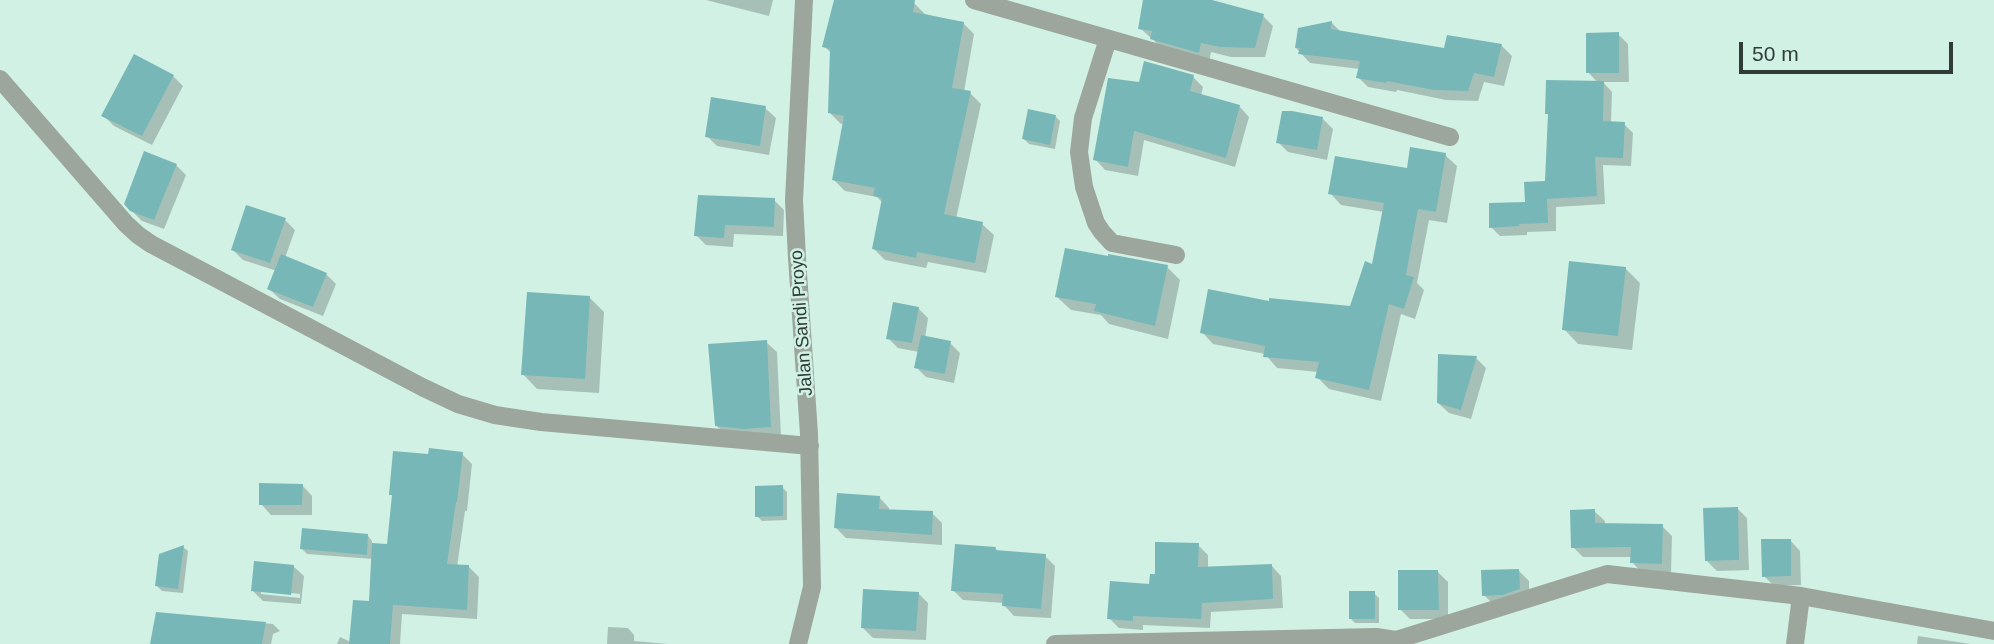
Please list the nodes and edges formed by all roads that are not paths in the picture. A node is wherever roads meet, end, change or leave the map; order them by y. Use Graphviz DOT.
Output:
graph roads {
  1 [pos="804,0"];
  2 [pos="974,0"];
  3 [pos="1108,39"];
  4 [pos="0,79"];
  5 [pos="1450,137"];
  6 [pos="1176,255"];
  7 [pos="810,446"];
  8 [pos="1801,596"];
  9 [pos="1994,631"];
  10 [pos="1399,642"];
  11 [pos="798,644"];
  12 [pos="1055,644"];
  13 [pos="1795,644"];
  1 -- 7 [label="street, Jalan Sandi Proyo"];
  2 -- 3 [label="street"];
  3 -- 5 [label="street"];
  3 -- 6 [label="street"];
  4 -- 7 [label="street"];
  7 -- 11 [label="street, Jalan Sandi Proyo"];
  8 -- 9 [label="street"];
  8 -- 10 [label="street"];
  8 -- 13 [label="street"];
  10 -- 12 [label="street"];
}
